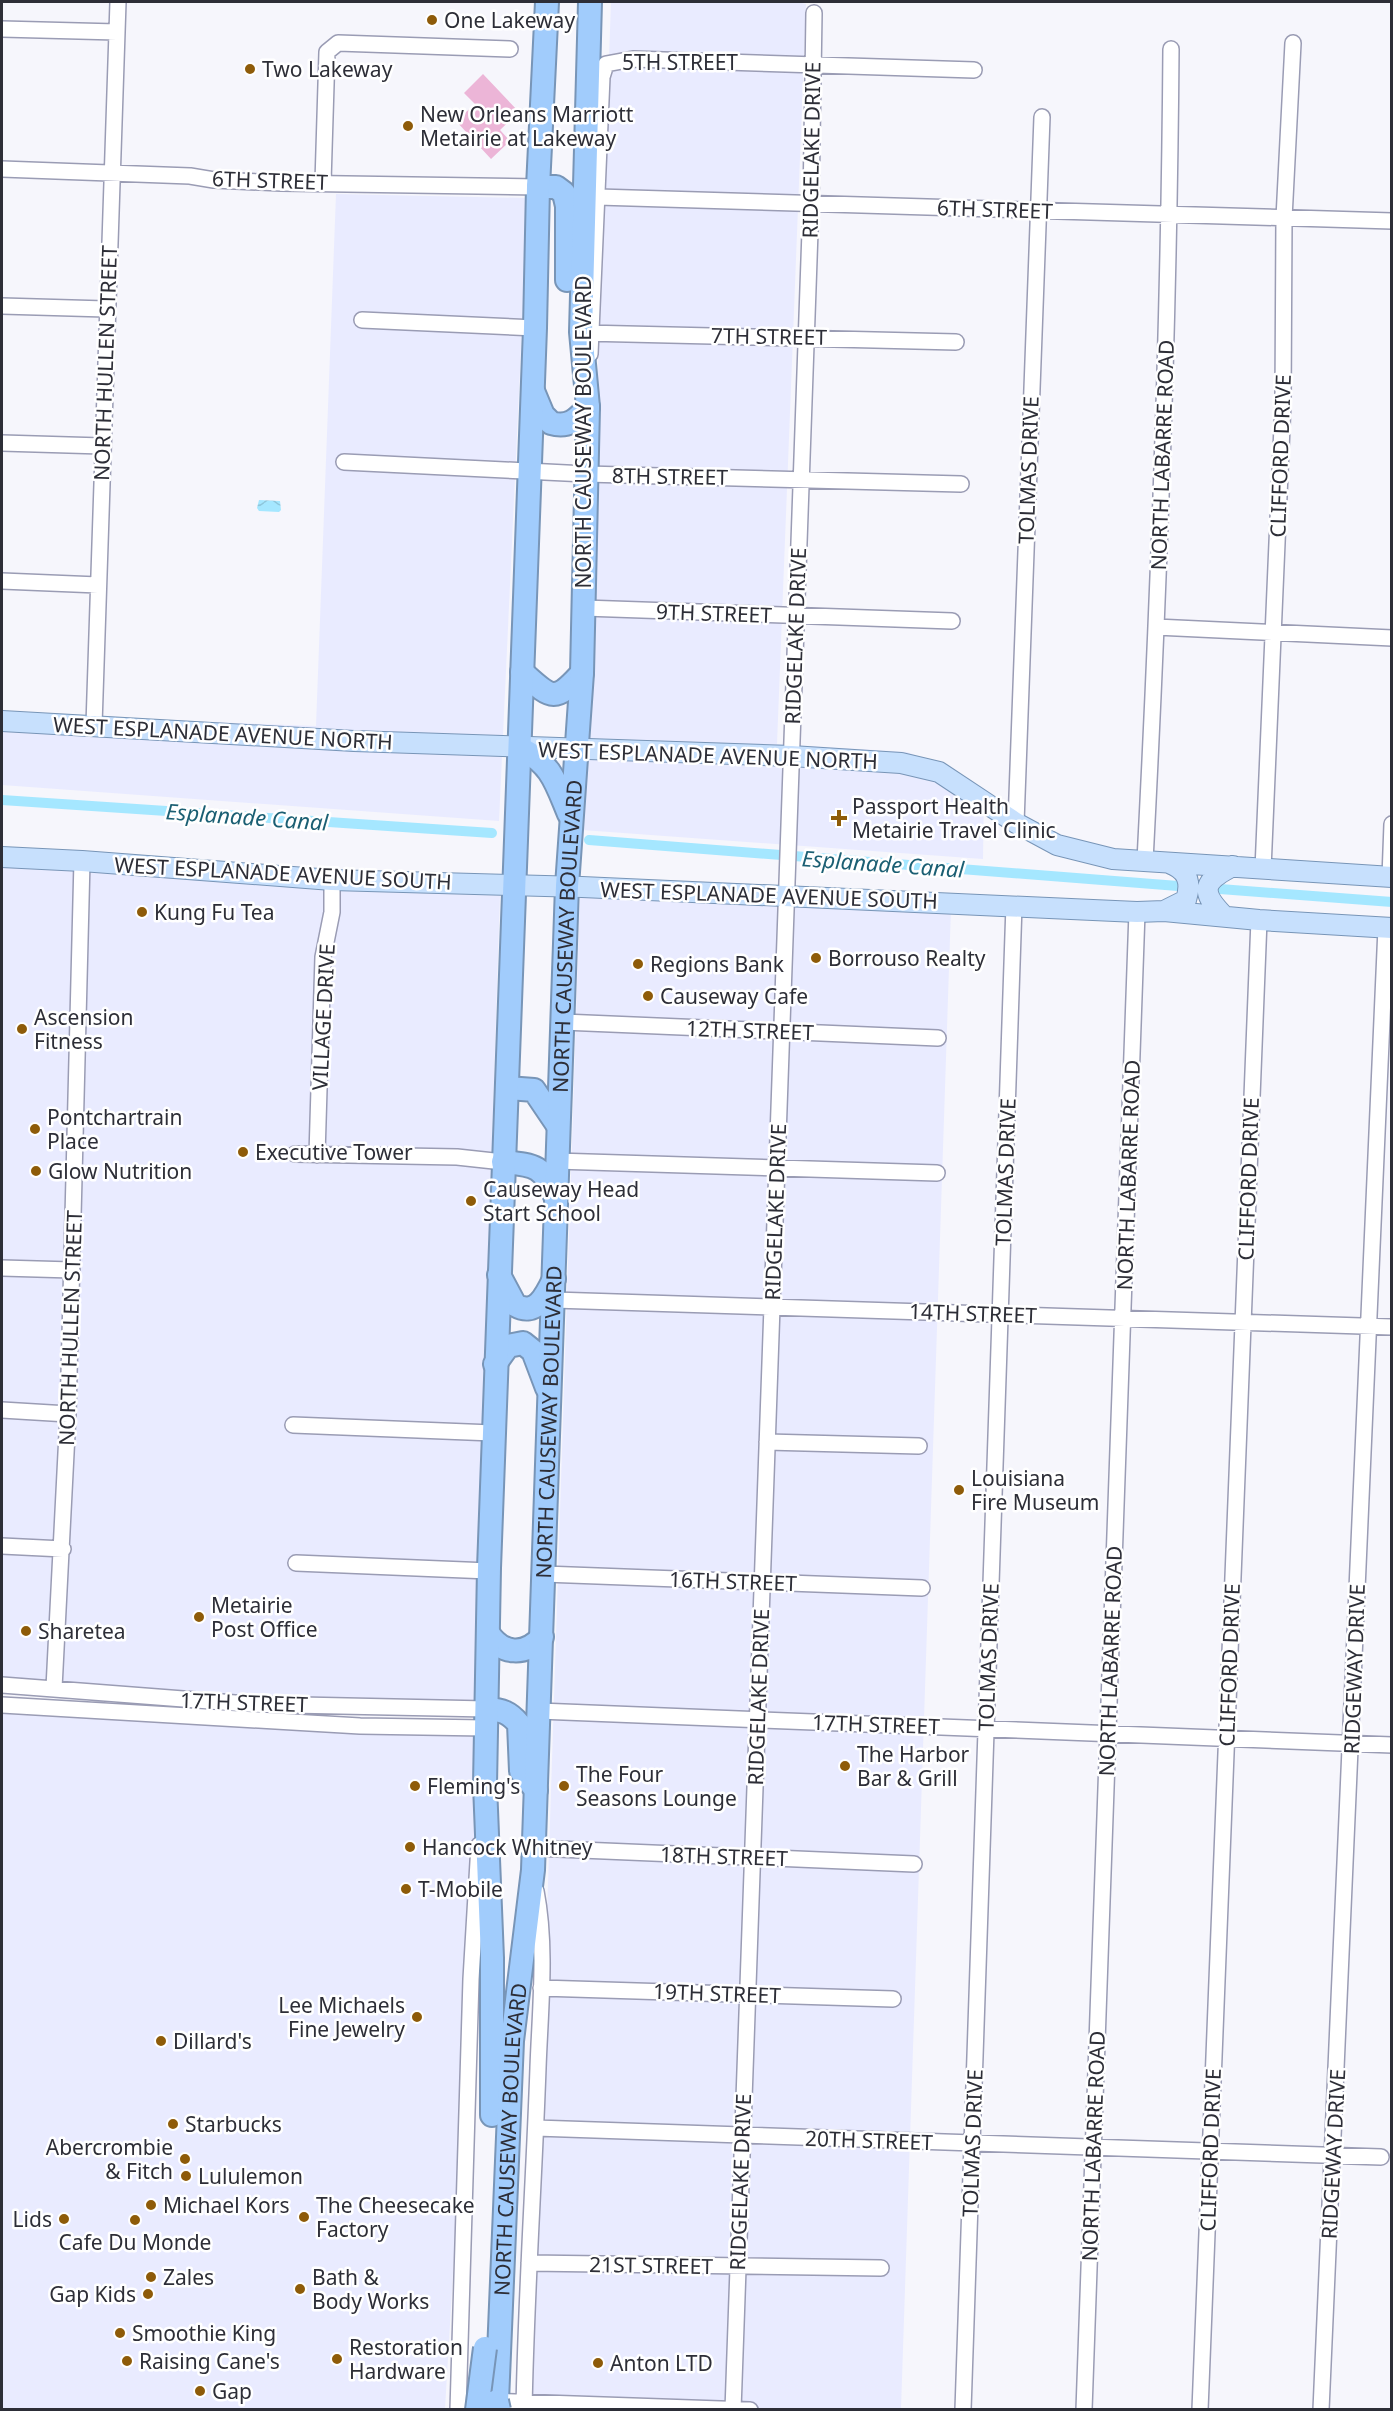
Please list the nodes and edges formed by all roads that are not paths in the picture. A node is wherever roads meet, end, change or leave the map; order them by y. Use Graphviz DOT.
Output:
graph roads {
  1 [pos="118,2"];
  2 [pos="547,2"];
  3 [pos="590,2"];
  4 [pos="814,13"];
  5 [pos="2,29"];
  6 [pos="117,32"];
  7 [pos="1293,43"];
  8 [pos="510,49"];
  9 [pos="1171,49"];
  10 [pos="813,64"];
  11 [pos="974,70"];
  12 [pos="1042,117"];
  13 [pos="2,169"];
  14 [pos="111,173"];
  15 [pos="323,182"];
  16 [pos="538,187"];
  17 [pos="598,197"];
  18 [pos="811,203"];
  19 [pos="1039,210"];
  20 [pos="1170,214"];
  21 [pos="1284,218"];
  22 [pos="1392,221"];
  23 [pos="2,306"];
  24 [pos="106,309"];
  25 [pos="362,320"];
  26 [pos="535,328"];
  27 [pos="587,333"];
  28 [pos="806,336"];
  29 [pos="956,342"];
  30 [pos="532,390"];
  31 [pos="587,398"];
  32 [pos="2,443"];
  33 [pos="102,446"];
  34 [pos="344,462"];
  35 [pos="529,471"];
  36 [pos="586,474"];
  37 [pos="801,479"];
  38 [pos="961,484"];
  39 [pos="2,581"];
  40 [pos="98,585"];
  41 [pos="584,608"];
  42 [pos="796,616"];
  43 [pos="952,621"];
  44 [pos="1156,627"];
  45 [pos="1272,633"];
  46 [pos="1392,638"];
  47 [pos="522,672"];
  48 [pos="582,673"];
  49 [pos="2,721"];
  50 [pos="94,724"];
  51 [pos="520,748"];
  52 [pos="575,750"];
  53 [pos="791,756"];
  54 [pos="571,819"];
  55 [pos="1016,823"];
  56 [pos="1392,824"];
  57 [pos="2,857"];
  58 [pos="82,861"];
  59 [pos="1145,861"];
  60 [pos="1169,862"];
  61 [pos="1233,866"];
  62 [pos="1263,868"];
  63 [pos="1390,877"];
  64 [pos="332,880"];
  65 [pos="515,884"];
  66 [pos="567,886"];
  67 [pos="787,887"];
  68 [pos="1014,905"];
  69 [pos="1164,910"];
  70 [pos="1137,912"];
  71 [pos="1222,915"];
  72 [pos="1258,920"];
  73 [pos="1389,928"];
  74 [pos="562,1023"];
  75 [pos="782,1031"];
  76 [pos="938,1038"];
  77 [pos="507,1088"];
  78 [pos="557,1124"];
  79 [pos="295,1154"];
  80 [pos="317,1155"];
  81 [pos="556,1161"];
  82 [pos="503,1162"];
  83 [pos="777,1169"];
  84 [pos="937,1173"];
  85 [pos="556,1198"];
  86 [pos="2,1268"];
  87 [pos="72,1270"];
  88 [pos="498,1273"];
  89 [pos="555,1277"];
  90 [pos="554,1300"];
  91 [pos="772,1308"];
  92 [pos="1000,1314"];
  93 [pos="1123,1317"];
  94 [pos="1242,1322"];
  95 [pos="1369,1327"];
  96 [pos="1392,1328"];
  97 [pos="495,1364"];
  98 [pos="550,1395"];
  99 [pos="2,1410"];
  100 [pos="68,1414"];
  101 [pos="293,1425"];
  102 [pos="493,1433"];
  103 [pos="767,1442"];
  104 [pos="918,1446"];
  105 [pos="2,1546"];
  106 [pos="63,1549"];
  107 [pos="296,1563"];
  108 [pos="489,1571"];
  109 [pos="544,1574"];
  110 [pos="762,1582"];
  111 [pos="922,1588"];
  112 [pos="488,1634"];
  113 [pos="542,1637"];
  114 [pos="2,1685"];
  115 [pos="54,1688"];
  116 [pos="2,1705"];
  117 [pos="539,1711"];
  118 [pos="486,1719"];
  119 [pos="757,1720"];
  120 [pos="986,1729"];
  121 [pos="1108,1733"];
  122 [pos="1227,1736"];
  123 [pos="1351,1743"];
  124 [pos="1392,1744"];
  125 [pos="485,1785"];
  126 [pos="536,1790"];
  127 [pos="752,1857"];
  128 [pos="533,1859"];
  129 [pos="914,1864"];
  130 [pos="541,1988"];
  131 [pos="746,1994"];
  132 [pos="893,1999"];
  133 [pos="536,2128"];
  134 [pos="742,2135"];
  135 [pos="972,2143"];
  136 [pos="1093,2147"];
  137 [pos="1210,2150"];
  138 [pos="1333,2156"];
  139 [pos="1381,2157"];
  140 [pos="496,2244"];
  141 [pos="529,2263"];
  142 [pos="738,2266"];
  143 [pos="880,2268"];
  144 [pos="460,2373"];
  145 [pos="524,2406"];
  146 [pos="490,2408"];
  147 [pos="458,2409"];
  148 [pos="733,2409"];
  149 [pos="750,2409"];
  150 [pos="963,2409"];
  151 [pos="1084,2409"];
  152 [pos="1200,2409"];
  153 [pos="1321,2409"];
  1 -- 6 [label="street, NORTH HULLEN STREET"];
  2 -- 16 [label="highway, NORTH CAUSEWAY BOULEVARD"];
  3 -- 27 [label="highway, NORTH CAUSEWAY BOULEVARD"];
  4 -- 10 [label="street, RIDGELAKE DRIVE"];
  5 -- 6 [label="street"];
  6 -- 14 [label="street, NORTH HULLEN STREET"];
  7 -- 21 [label="street, CLIFFORD DRIVE"];
  8 -- 15 [label="street"];
  9 -- 20 [label="street, NORTH LABARRE ROAD"];
  10 -- 11 [label="street, 5TH STREET"];
  10 -- 17 [label="street, 5TH STREET"];
  10 -- 18 [label="street, RIDGELAKE DRIVE"];
  12 -- 19 [label="street, TOLMAS DRIVE"];
  13 -- 14 [label="street, 6TH STREET"];
  14 -- 15 [label="street, 6TH STREET"];
  14 -- 24 [label="street, NORTH HULLEN STREET"];
  15 -- 16 [label="street, 6TH STREET"];
  16 -- 26 [label="highway, NORTH CAUSEWAY BOULEVARD"];
  16 -- 27 [label="highway"];
  17 -- 18 [label="street, 6TH STREET"];
  17 -- 27 [label="street, 5TH STREET"];
  18 -- 19 [label="street, 6TH STREET"];
  18 -- 28 [label="street, RIDGELAKE DRIVE"];
  19 -- 20 [label="street, 6TH STREET"];
  19 -- 55 [label="street, TOLMAS DRIVE"];
  20 -- 21 [label="street, 6TH STREET"];
  20 -- 44 [label="street, NORTH LABARRE ROAD"];
  21 -- 22 [label="street, 6TH STREET"];
  21 -- 45 [label="street, CLIFFORD DRIVE"];
  23 -- 24 [label="street"];
  24 -- 33 [label="street, NORTH HULLEN STREET"];
  25 -- 26 [label="street"];
  26 -- 30 [label="highway, NORTH CAUSEWAY BOULEVARD"];
  27 -- 28 [label="street, 7TH STREET"];
  27 -- 31 [label="highway, NORTH CAUSEWAY BOULEVARD"];
  28 -- 29 [label="street, 7TH STREET"];
  28 -- 37 [label="street, RIDGELAKE DRIVE"];
  30 -- 31 [label="highway"];
  30 -- 35 [label="highway, NORTH CAUSEWAY BOULEVARD"];
  31 -- 36 [label="highway, NORTH CAUSEWAY BOULEVARD"];
  32 -- 33 [label="street"];
  33 -- 40 [label="street, NORTH HULLEN STREET"];
  34 -- 35 [label="street, 8TH STREET"];
  35 -- 36 [label="street, 8TH STREET"];
  35 -- 47 [label="highway, NORTH CAUSEWAY BOULEVARD"];
  36 -- 37 [label="street, 8TH STREET"];
  36 -- 41 [label="highway, NORTH CAUSEWAY BOULEVARD"];
  37 -- 38 [label="street, 8TH STREET"];
  37 -- 42 [label="street, RIDGELAKE DRIVE"];
  39 -- 40 [label="street"];
  40 -- 50 [label="street, NORTH HULLEN STREET"];
  41 -- 42 [label="street, 9TH STREET"];
  41 -- 48 [label="highway, NORTH CAUSEWAY BOULEVARD"];
  42 -- 43 [label="street, 9TH STREET"];
  42 -- 53 [label="street, RIDGELAKE DRIVE"];
  44 -- 45 [label="street"];
  44 -- 59 [label="street, NORTH LABARRE ROAD"];
  45 -- 46 [label="street"];
  45 -- 62 [label="street, CLIFFORD DRIVE"];
  47 -- 48 [label="highway"];
  47 -- 51 [label="highway, NORTH CAUSEWAY BOULEVARD"];
  48 -- 52 [label="highway, NORTH CAUSEWAY BOULEVARD"];
  49 -- 50 [label="main road, WEST ESPLANADE AVENUE NORTH"];
  50 -- 51 [label="main road, WEST ESPLANADE AVENUE NORTH"];
  51 -- 52 [label="main road, WEST ESPLANADE AVENUE NORTH"];
  51 -- 54 [label="highway"];
  51 -- 65 [label="highway, NORTH CAUSEWAY BOULEVARD"];
  52 -- 53 [label="main road, WEST ESPLANADE AVENUE NORTH"];
  52 -- 54 [label="highway, NORTH CAUSEWAY BOULEVARD"];
  53 -- 55 [label="main road, WEST ESPLANADE AVENUE NORTH"];
  53 -- 67 [label="street, RIDGELAKE DRIVE"];
  54 -- 66 [label="highway, NORTH CAUSEWAY BOULEVARD"];
  55 -- 59 [label="main road, WEST ESPLANADE AVENUE NORTH"];
  56 -- 63 [label="street"];
  57 -- 58 [label="main road, WEST ESPLANADE AVENUE SOUTH"];
  58 -- 64 [label="main road, WEST ESPLANADE AVENUE SOUTH"];
  58 -- 87 [label="street, NORTH HULLEN STREET"];
  59 -- 60 [label="main road, WEST ESPLANADE AVENUE NORTH"];
  60 -- 61 [label="main road, WEST ESPLANADE AVENUE NORTH"];
  60 -- 69 [label="main road"];
  61 -- 62 [label="main road, WEST ESPLANADE AVENUE NORTH"];
  61 -- 71 [label="main road"];
  62 -- 63 [label="main road, WEST ESPLANADE AVENUE NORTH"];
  64 -- 65 [label="main road, WEST ESPLANADE AVENUE SOUTH"];
  64 -- 80 [label="street, VILLAGE DRIVE"];
  65 -- 66 [label="main road, WEST ESPLANADE AVENUE SOUTH"];
  65 -- 77 [label="highway, NORTH CAUSEWAY BOULEVARD"];
  66 -- 67 [label="main road, WEST ESPLANADE AVENUE SOUTH"];
  66 -- 74 [label="highway, NORTH CAUSEWAY BOULEVARD"];
  67 -- 68 [label="main road, WEST ESPLANADE AVENUE SOUTH"];
  67 -- 75 [label="street, RIDGELAKE DRIVE"];
  68 -- 70 [label="main road, WEST ESPLANADE AVENUE SOUTH"];
  68 -- 92 [label="street, TOLMAS DRIVE"];
  69 -- 70 [label="main road, WEST ESPLANADE AVENUE SOUTH"];
  69 -- 71 [label="main road, WEST ESPLANADE AVENUE SOUTH"];
  70 -- 93 [label="street, NORTH LABARRE ROAD"];
  71 -- 72 [label="main road, WEST ESPLANADE AVENUE SOUTH"];
  72 -- 73 [label="main road, WEST ESPLANADE AVENUE SOUTH"];
  72 -- 94 [label="street, CLIFFORD DRIVE"];
  73 -- 95 [label="street, RIDGEWAY DRIVE"];
  74 -- 75 [label="street, 12TH STREET"];
  74 -- 78 [label="highway, NORTH CAUSEWAY BOULEVARD"];
  75 -- 76 [label="street, 12TH STREET"];
  75 -- 83 [label="street, RIDGELAKE DRIVE"];
  77 -- 78 [label="highway"];
  77 -- 82 [label="highway, NORTH CAUSEWAY BOULEVARD"];
  78 -- 81 [label="highway, NORTH CAUSEWAY BOULEVARD"];
  79 -- 80 [label="street"];
  80 -- 82 [label="street"];
  81 -- 83 [label="street"];
  81 -- 85 [label="highway, NORTH CAUSEWAY BOULEVARD"];
  82 -- 85 [label="highway"];
  82 -- 88 [label="highway, NORTH CAUSEWAY BOULEVARD"];
  83 -- 84 [label="street"];
  83 -- 91 [label="street, RIDGELAKE DRIVE"];
  85 -- 89 [label="highway, NORTH CAUSEWAY BOULEVARD"];
  86 -- 87 [label="street"];
  87 -- 100 [label="street, NORTH HULLEN STREET"];
  88 -- 89 [label="highway"];
  88 -- 97 [label="highway, NORTH CAUSEWAY BOULEVARD"];
  89 -- 90 [label="highway, NORTH CAUSEWAY BOULEVARD"];
  90 -- 91 [label="street, 14TH STREET"];
  90 -- 98 [label="highway, NORTH CAUSEWAY BOULEVARD"];
  91 -- 92 [label="street, 14TH STREET"];
  91 -- 103 [label="street, RIDGELAKE DRIVE"];
  92 -- 93 [label="street, 14TH STREET"];
  92 -- 120 [label="street, TOLMAS DRIVE"];
  93 -- 94 [label="street, 14TH STREET"];
  93 -- 121 [label="street, NORTH LABARRE ROAD"];
  94 -- 95 [label="street, 14TH STREET"];
  94 -- 122 [label="street, CLIFFORD DRIVE"];
  95 -- 96 [label="street, 14TH STREET"];
  95 -- 123 [label="street, RIDGEWAY DRIVE"];
  97 -- 98 [label="highway"];
  97 -- 102 [label="highway, NORTH CAUSEWAY BOULEVARD"];
  98 -- 109 [label="highway, NORTH CAUSEWAY BOULEVARD"];
  99 -- 100 [label="street"];
  100 -- 106 [label="street, NORTH HULLEN STREET"];
  101 -- 102 [label="street"];
  102 -- 108 [label="highway, NORTH CAUSEWAY BOULEVARD"];
  103 -- 104 [label="street"];
  103 -- 110 [label="street, RIDGELAKE DRIVE"];
  105 -- 106 [label="street"];
  106 -- 115 [label="street, NORTH HULLEN STREET"];
  107 -- 108 [label="street"];
  108 -- 112 [label="highway, NORTH CAUSEWAY BOULEVARD"];
  109 -- 110 [label="street, 16TH STREET"];
  109 -- 113 [label="highway, NORTH CAUSEWAY BOULEVARD"];
  110 -- 111 [label="street, 16TH STREET"];
  110 -- 119 [label="street, RIDGELAKE DRIVE"];
  112 -- 113 [label="highway"];
  112 -- 118 [label="highway, NORTH CAUSEWAY BOULEVARD"];
  113 -- 117 [label="highway, NORTH CAUSEWAY BOULEVARD"];
  114 -- 115 [label="street, 17TH STREET"];
  115 -- 118 [label="street, 17TH STREET"];
  116 -- 118 [label="street, 17TH STREET"];
  117 -- 119 [label="street, 17TH STREET"];
  117 -- 126 [label="highway, NORTH CAUSEWAY BOULEVARD"];
  118 -- 125 [label="highway, NORTH CAUSEWAY BOULEVARD"];
  118 -- 126 [label="highway"];
  119 -- 120 [label="street, 17TH STREET"];
  119 -- 127 [label="street, RIDGELAKE DRIVE"];
  120 -- 121 [label="street, 17TH STREET"];
  120 -- 135 [label="street, TOLMAS DRIVE"];
  121 -- 122 [label="street, 17TH STREET"];
  121 -- 136 [label="street, NORTH LABARRE ROAD"];
  122 -- 123 [label="street, 17TH STREET"];
  122 -- 137 [label="street, CLIFFORD DRIVE"];
  123 -- 124 [label="street, 17TH STREET"];
  123 -- 138 [label="street, RIDGEWAY DRIVE"];
  125 -- 140 [label="highway, NORTH CAUSEWAY BOULEVARD"];
  125 -- 144 [label="street, NORTH CAUSEWAY BOULEVARD"];
  126 -- 128 [label="highway, NORTH CAUSEWAY BOULEVARD"];
  127 -- 128 [label="street, 18TH STREET"];
  127 -- 129 [label="street, 18TH STREET"];
  127 -- 131 [label="street, RIDGELAKE DRIVE"];
  128 -- 130 [label="street, NORTH CAUSEWAY BOULEVARD"];
  128 -- 140 [label="highway, NORTH CAUSEWAY BOULEVARD"];
  130 -- 131 [label="street, 19TH STREET"];
  130 -- 133 [label="street, NORTH CAUSEWAY BOULEVARD"];
  131 -- 132 [label="street, 19TH STREET"];
  131 -- 134 [label="street, RIDGELAKE DRIVE"];
  133 -- 134 [label="street, 20TH STREET"];
  133 -- 141 [label="street, NORTH CAUSEWAY BOULEVARD"];
  134 -- 135 [label="street, 20TH STREET"];
  134 -- 142 [label="street, RIDGELAKE DRIVE"];
  135 -- 136 [label="street, 20TH STREET"];
  135 -- 150 [label="street, TOLMAS DRIVE"];
  136 -- 137 [label="street, 20TH STREET"];
  136 -- 151 [label="street, NORTH LABARRE ROAD"];
  137 -- 138 [label="street, 20TH STREET"];
  137 -- 152 [label="street, CLIFFORD DRIVE"];
  138 -- 139 [label="street, 20TH STREET"];
  138 -- 153 [label="street, RIDGEWAY DRIVE"];
  140 -- 146 [label="highway, NORTH CAUSEWAY BOULEVARD"];
  140 -- 146 [label="highway, NORTH CAUSEWAY BOULEVARD, bridge"];
  141 -- 142 [label="street, 21ST STREET"];
  141 -- 145 [label="street, NORTH CAUSEWAY BOULEVARD"];
  142 -- 143 [label="street, 21ST STREET"];
  142 -- 148 [label="street, RIDGELAKE DRIVE"];
  144 -- 145 [label="street"];
  144 -- 147 [label="street, NORTH CAUSEWAY BOULEVARD"];
  145 -- 148 [label="street"];
  148 -- 149 [label="street"];
}
